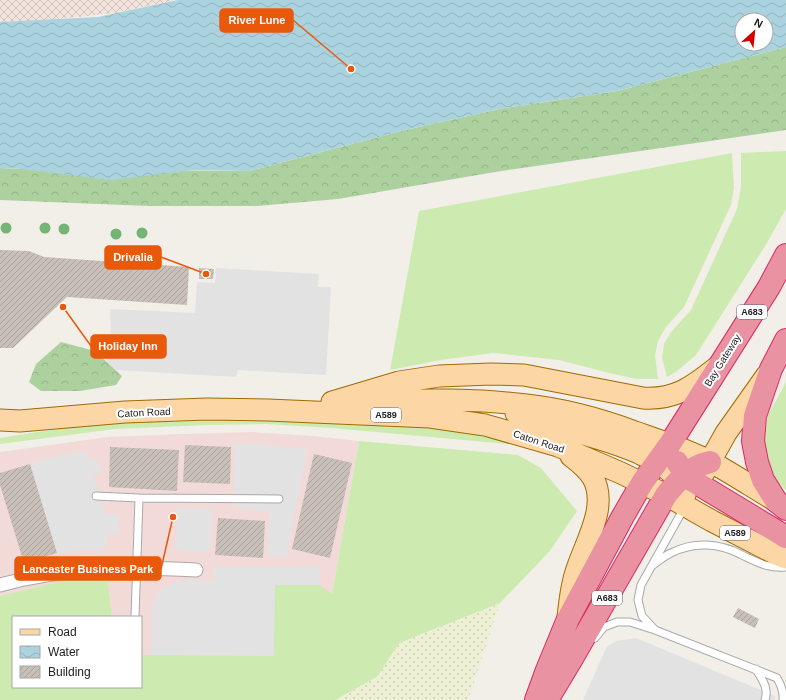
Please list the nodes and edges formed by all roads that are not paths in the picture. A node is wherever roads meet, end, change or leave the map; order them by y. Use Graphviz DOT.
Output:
graph roads {
  1 [pos="786,255"];
  2 [pos="786,340"];
  3 [pos="717,368"];
  4 [pos="771,369"];
  5 [pos="332,402"];
  6 [pos="489,402"];
  7 [pos="268,410"];
  8 [pos="10,421"];
  9 [pos="0,430"];
  10 [pos="670,444"];
  11 [pos="558,446"];
  12 [pos="658,462"];
  13 [pos="710,462"];
  14 [pos="642,483"];
  15 [pos="682,483"];
  16 [pos="96,496"];
  17 [pos="139,498"];
  18 [pos="279,499"];
  19 [pos="781,505"];
  20 [pos="686,506"];
  21 [pos="786,537"];
  22 [pos="786,558"];
  23 [pos="653,565"];
  24 [pos="786,567"];
  25 [pos="137,568"];
  26 [pos="196,570"];
  27 [pos="0,584"];
  28 [pos="135,616"];
  29 [pos="568,619"];
  30 [pos="655,630"];
  31 [pos="589,647"];
  32 [pos="756,669"];
  33 [pos="554,698"];
  34 [pos="536,700"];
  35 [pos="765,700"];
  36 [pos="783,700"];
  1 -- 3 [label="highway, Bay Gateway / A683"];
  2 -- 4 [label="highway"];
  3 -- 5 [label="main road"];
  3 -- 10 [label="highway, Bay Gateway / A683"];
  4 -- 13 [label="main road"];
  4 -- 19 [label="highway, Caton Road"];
  5 -- 6 [label="main road, Caton Road / A589"];
  5 -- 7 [label="main road, Caton Road / A589"];
  6 -- 10 [label="main road, Caton Road / A589"];
  6 -- 12 [label="main road"];
  7 -- 8 [label="main road, Caton Road / A589"];
  7 -- 11 [label="main road, Caton Road / A589"];
  8 -- 9 [label="main road, Caton Road / A589"];
  10 -- 12 [label="highway, A683"];
  10 -- 13 [label="main road, Caton Road / A589"];
  10 -- 15 [label="highway"];
  11 -- 14 [label="main road, Caton Road / A589"];
  11 -- 29 [label="main road"];
  12 -- 14 [label="highway, A683"];
  12 -- 15 [label="main road"];
  13 -- 15 [label="highway"];
  13 -- 19 [label="main road, Caton Road / A589"];
  14 -- 15 [label="main road, Caton Road / A589"];
  14 -- 29 [label="highway, A683"];
  15 -- 20 [label="main road, Caton Road / A589"];
  15 -- 21 [label="highway"];
  15 -- 33 [label="highway, A683"];
  16 -- 17 [label="lane"];
  17 -- 18 [label="lane"];
  17 -- 25 [label="lane"];
  20 -- 22 [label="main road, Caton Road / A589"];
  20 -- 23 [label="lane"];
  23 -- 24 [label="lane"];
  23 -- 30 [label="lane"];
  25 -- 26 [label="street"];
  25 -- 27 [label="street"];
  25 -- 28 [label="lane"];
  29 -- 34 [label="highway, A683"];
  30 -- 31 [label="lane"];
  30 -- 32 [label="lane"];
  32 -- 35 [label="lane"];
  32 -- 36 [label="lane"];
}
